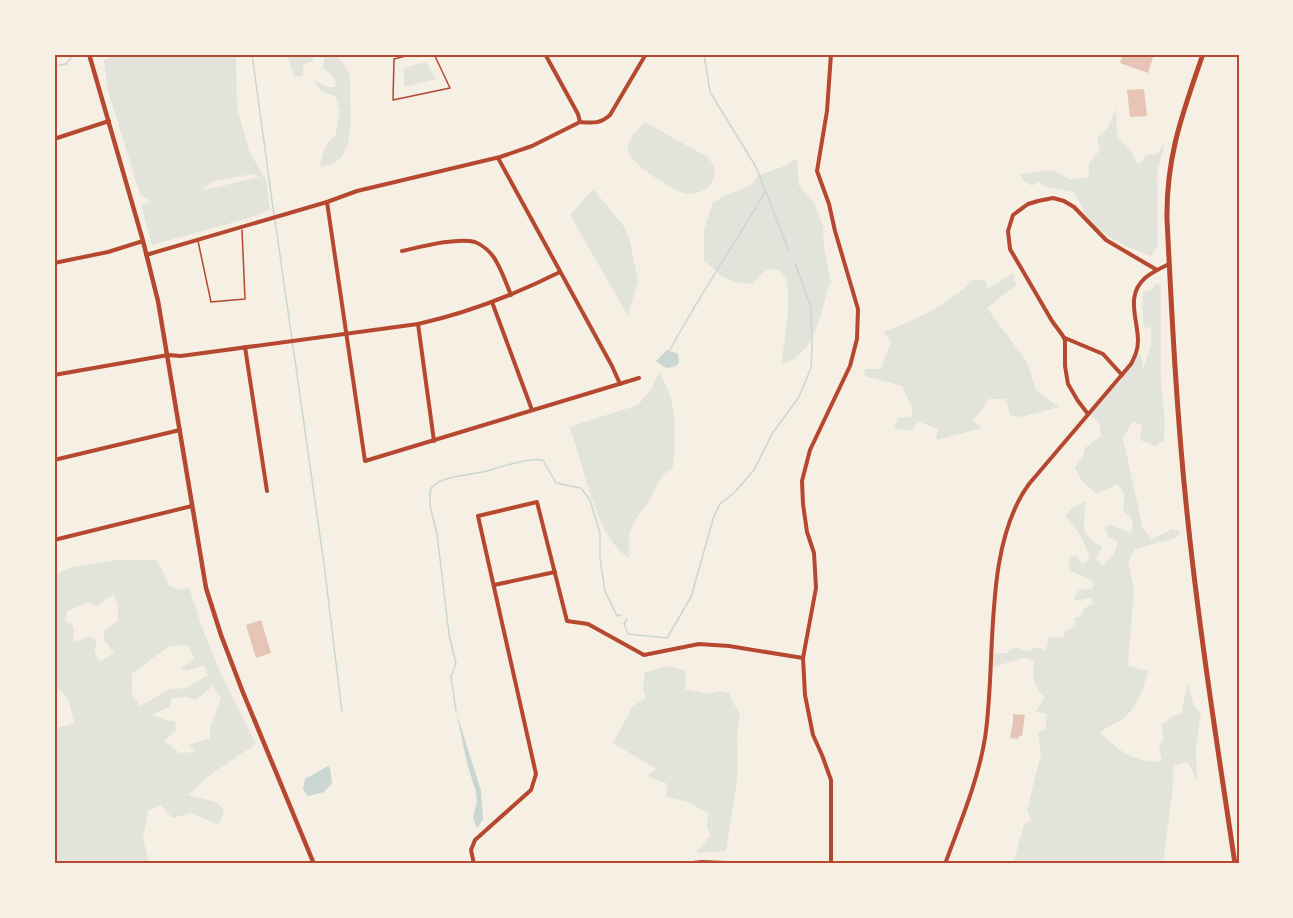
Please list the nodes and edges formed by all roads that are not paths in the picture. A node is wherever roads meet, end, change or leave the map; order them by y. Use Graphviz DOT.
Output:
graph roads {
  1 [pos="89,54"];
  2 [pos="412,54"];
  3 [pos="434,54"];
  4 [pos="544,54"];
  5 [pos="646,54"];
  6 [pos="831,54"];
  7 [pos="1203,54"];
  8 [pos="109,122"];
  9 [pos="580,122"];
  10 [pos="54,139"];
  11 [pos="498,158"];
  12 [pos="327,202"];
  13 [pos="241,227"];
  14 [pos="197,240"];
  15 [pos="143,241"];
  16 [pos="402,251"];
  17 [pos="146,255"];
  18 [pos="54,263"];
  19 [pos="1169,264"];
  20 [pos="1157,270"];
  21 [pos="560,272"];
  22 [pos="511,295"];
  23 [pos="492,302"];
  24 [pos="418,324"];
  25 [pos="346,332"];
  26 [pos="1064,338"];
  27 [pos="245,347"];
  28 [pos="168,355"];
  29 [pos="54,375"];
  30 [pos="1122,375"];
  31 [pos="639,378"];
  32 [pos="620,384"];
  33 [pos="532,410"];
  34 [pos="1088,414"];
  35 [pos="181,430"];
  36 [pos="434,441"];
  37 [pos="54,460"];
  38 [pos="267,491"];
  39 [pos="192,506"];
  40 [pos="54,540"];
  41 [pos="555,572"];
  42 [pos="494,585"];
  43 [pos="803,658"];
  44 [pos="314,864"];
  45 [pos="474,864"];
  46 [pos="683,864"];
  47 [pos="752,864"];
  48 [pos="831,864"];
  49 [pos="945,864"];
  50 [pos="1236,864"];
  1 -- 8 [label="street"];
  2 -- 3 [label="lane"];
  4 -- 9 [label="street"];
  5 -- 9 [label="street"];
  6 -- 43 [label="street"];
  7 -- 19 [label="main road"];
  8 -- 10 [label="street"];
  8 -- 15 [label="street"];
  9 -- 11 [label="street"];
  11 -- 12 [label="street"];
  11 -- 21 [label="street"];
  12 -- 13 [label="street"];
  12 -- 25 [label="street"];
  13 -- 14 [label="street"];
  13 -- 14 [label="lane"];
  14 -- 17 [label="street"];
  15 -- 17 [label="street"];
  15 -- 18 [label="street"];
  16 -- 22 [label="street"];
  17 -- 28 [label="street"];
  19 -- 20 [label="street"];
  19 -- 50 [label="main road"];
  20 -- 26 [label="street"];
  20 -- 30 [label="street"];
  21 -- 22 [label="street"];
  21 -- 32 [label="street"];
  22 -- 23 [label="street"];
  23 -- 24 [label="street"];
  23 -- 33 [label="street"];
  24 -- 25 [label="street"];
  24 -- 36 [label="street"];
  25 -- 27 [label="street"];
  25 -- 36 [label="street"];
  26 -- 30 [label="street"];
  26 -- 34 [label="street"];
  27 -- 28 [label="street"];
  27 -- 38 [label="street"];
  28 -- 29 [label="street"];
  28 -- 35 [label="street"];
  30 -- 34 [label="street"];
  31 -- 32 [label="street"];
  32 -- 33 [label="street"];
  33 -- 36 [label="street"];
  34 -- 49 [label="street"];
  35 -- 37 [label="street"];
  35 -- 39 [label="street"];
  39 -- 40 [label="street"];
  39 -- 44 [label="street"];
  41 -- 42 [label="street"];
  41 -- 42 [label="street"];
  41 -- 43 [label="street"];
  42 -- 45 [label="street"];
  43 -- 48 [label="street"];
  46 -- 47 [label="street"];
}
